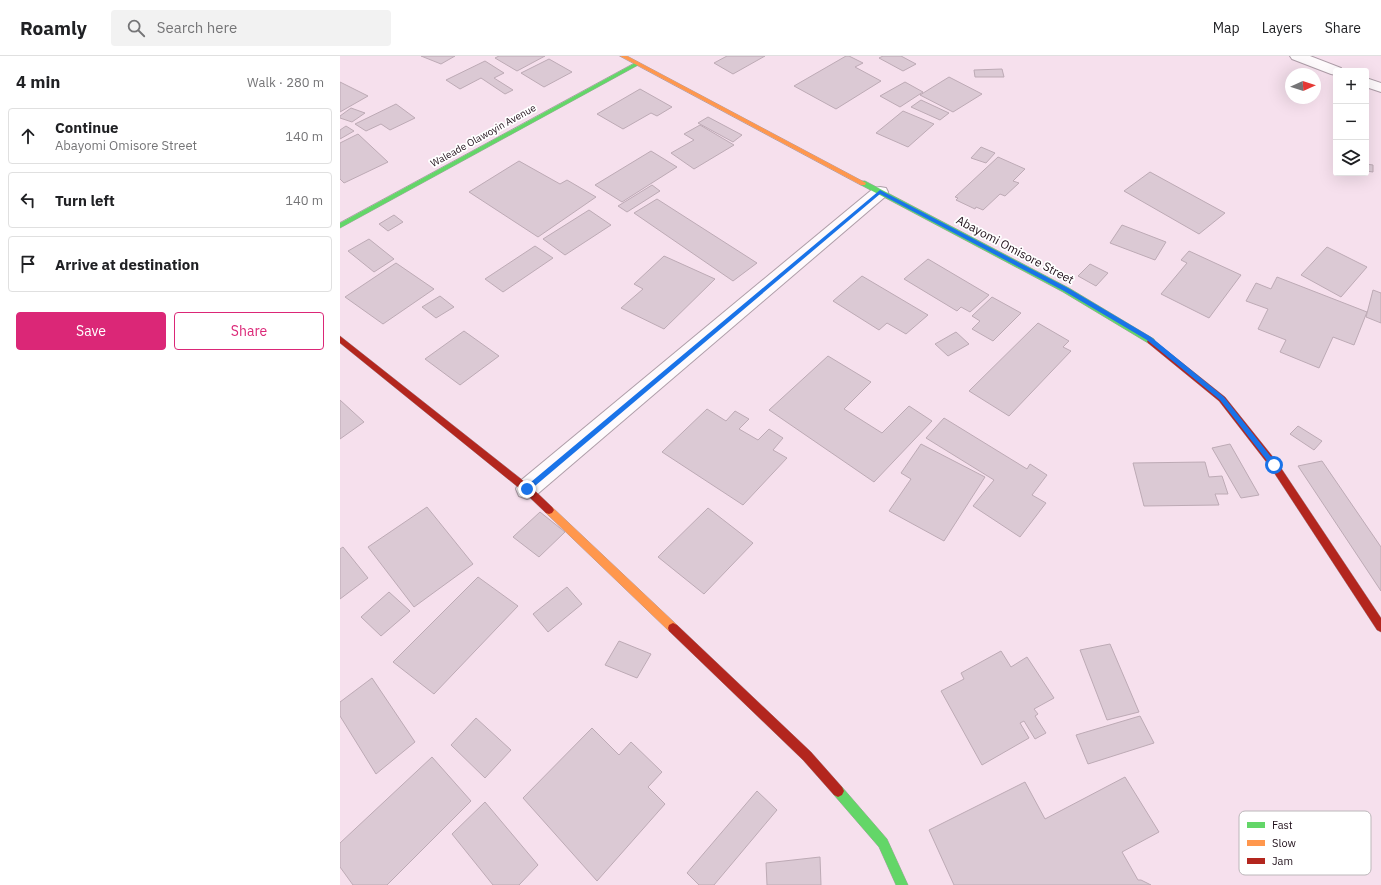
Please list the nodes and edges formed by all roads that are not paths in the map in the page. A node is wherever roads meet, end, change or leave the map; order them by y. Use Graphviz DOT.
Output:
graph roads {
  1 [pos="623,56"];
  2 [pos="1297,56"];
  3 [pos="637,64"];
  4 [pos="1333,70"];
  5 [pos="1369,83"];
  6 [pos="1381,88"];
  7 [pos="880,192"];
  8 [pos="340,226"];
  9 [pos="340,339"];
  10 [pos="527,489"];
  11 [pos="1381,627"];
  12 [pos="902,885"];
  1 -- 3 [label="street, Abayomi Omisore Street"];
  2 -- 4 [label="street"];
  3 -- 7 [label="street, Abayomi Omisore Street"];
  3 -- 8 [label="street, Waleade Olawoyin Avenue"];
  5 -- 6 [label="street"];
  7 -- 10 [label="street"];
  7 -- 11 [label="street, Abayomi Omisore Street"];
  9 -- 10 [label="street"];
  10 -- 12 [label="street"];
}
